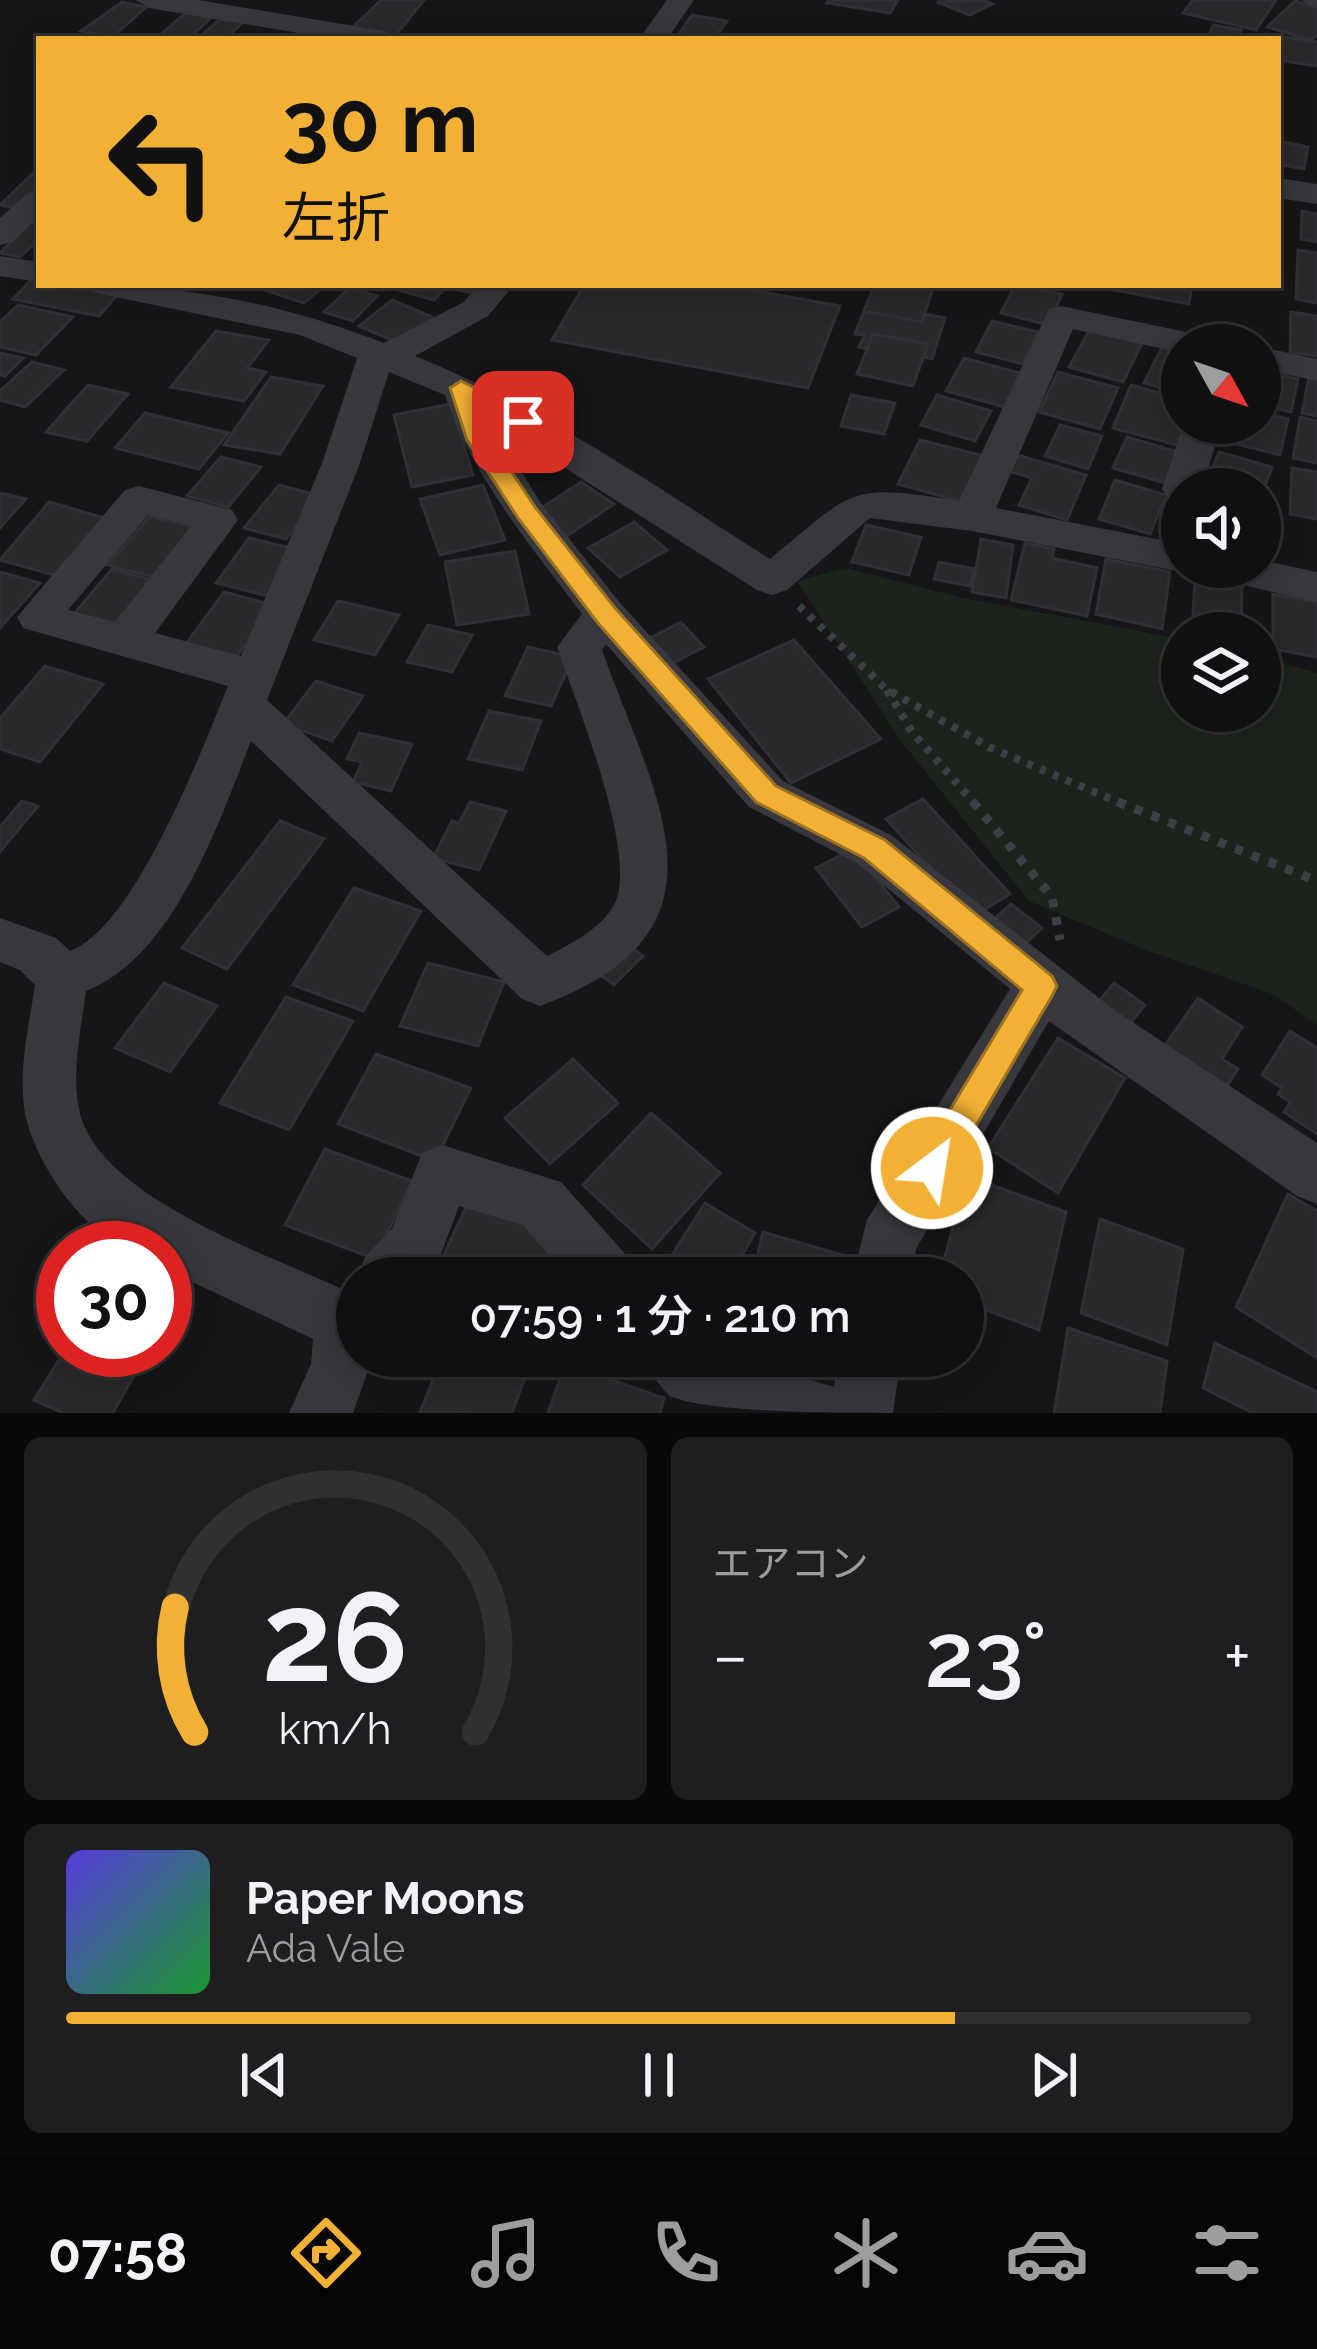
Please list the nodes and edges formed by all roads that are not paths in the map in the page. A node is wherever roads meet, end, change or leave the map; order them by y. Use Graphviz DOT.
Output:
graph roads {
  1 [pos="149,0"];
  2 [pos="681,0"];
  3 [pos="238,17"];
  4 [pos="364,36"];
  5 [pos="655,36"];
  6 [pos="1281,188"];
  7 [pos="1317,194"];
  8 [pos="36,206"];
  9 [pos="9,262"];
  10 [pos="121,288"];
  11 [pos="494,288"];
  12 [pos="1161,337"];
  13 [pos="382,355"];
  14 [pos="1281,362"];
  15 [pos="1317,370"];
  16 [pos="461,388"];
  17 [pos="972,517"];
  18 [pos="1161,554"];
  19 [pos="1281,579"];
  20 [pos="1317,587"];
  21 [pos="606,615"];
  22 [pos="125,640"];
  23 [pos="250,691"];
  24 [pos="0,940"];
  25 [pos="62,977"];
  26 [pos="1041,986"];
  27 [pos="1317,1176"];
  28 [pos="406,1257"];
  29 [pos="589,1257"];
  30 [pos="885,1257"];
  31 [pos="336,1310"];
  32 [pos="337,1377"];
  33 [pos="699,1377"];
  34 [pos="867,1377"];
  35 [pos="321,1413"];
  36 [pos="820,1413"];
  37 [pos="861,1413"];
  1 -- 3 [label="street"];
  2 -- 5 [label="street"];
  3 -- 4 [label="street"];
  6 -- 7 [label="street"];
  8 -- 9 [label="street"];
  10 -- 13 [label="street"];
  11 -- 13 [label="street"];
  12 -- 17 [label="street"];
  13 -- 16 [label="street"];
  13 -- 23 [label="street"];
  14 -- 15 [label="street"];
  16 -- 17 [label="street"];
  16 -- 21 [label="street"];
  17 -- 18 [label="street"];
  19 -- 20 [label="street"];
  21 -- 23 [label="street"];
  21 -- 26 [label="street"];
  22 -- 23 [label="street"];
  23 -- 25 [label="street"];
  24 -- 25 [label="street"];
  25 -- 31 [label="street"];
  26 -- 27 [label="street"];
  26 -- 30 [label="street"];
  28 -- 29 [label="street"];
  32 -- 35 [label="street"];
  33 -- 36 [label="street"];
  34 -- 37 [label="street"];
}
